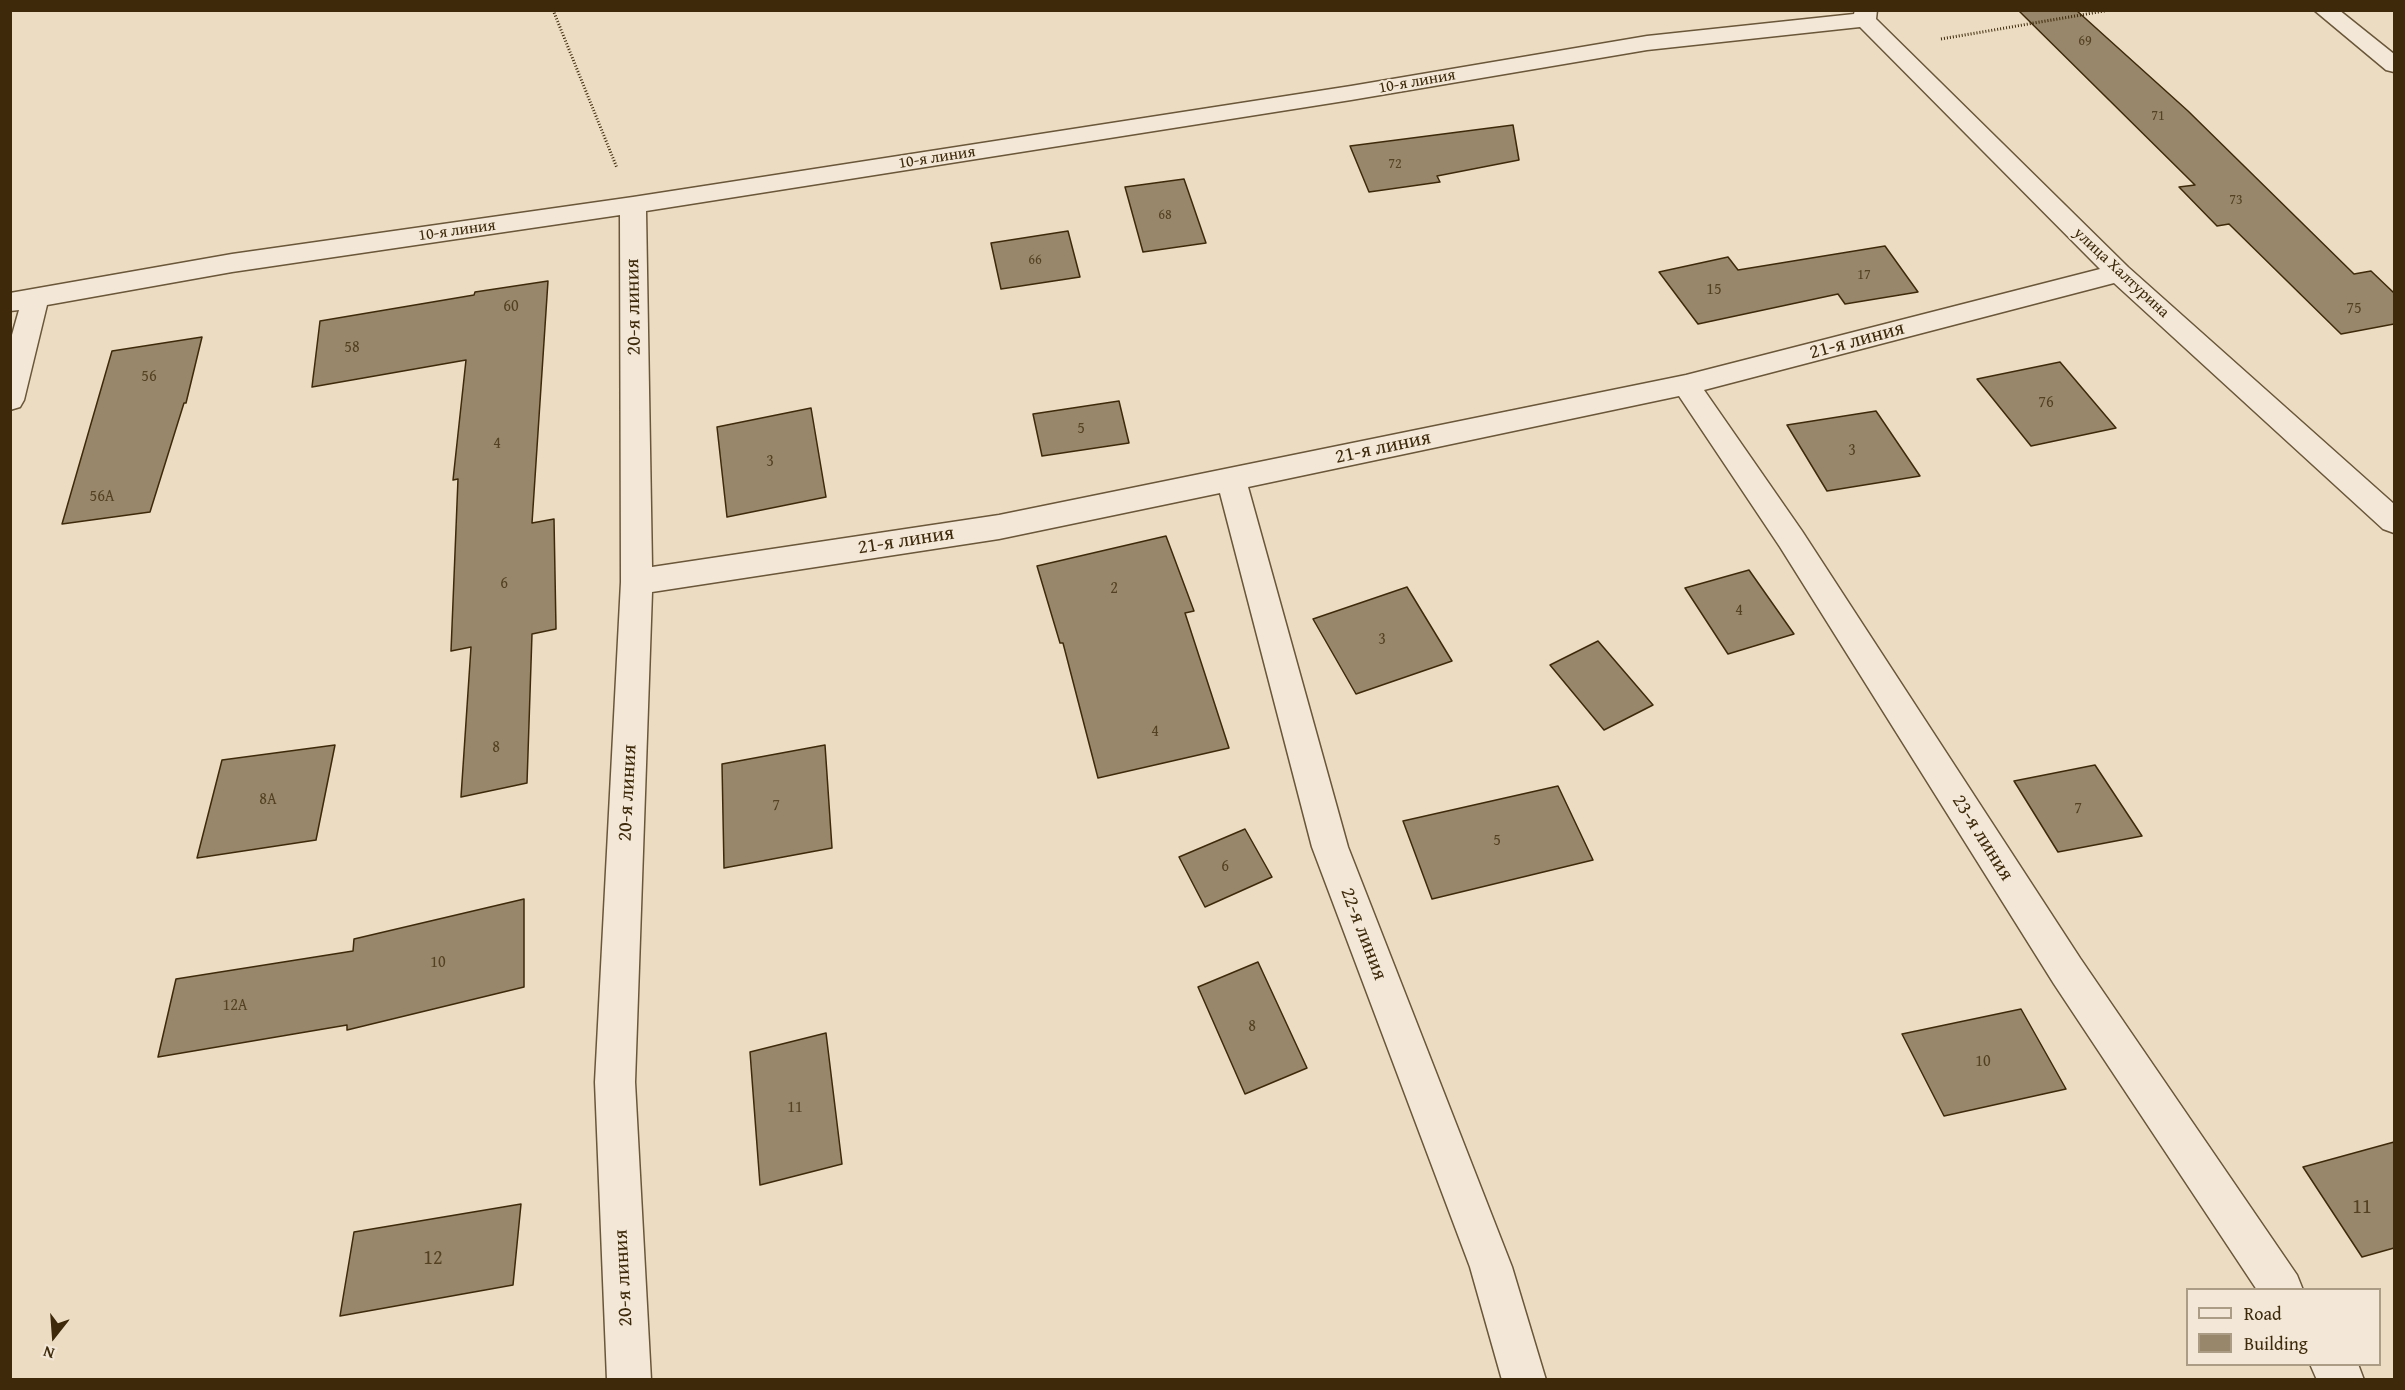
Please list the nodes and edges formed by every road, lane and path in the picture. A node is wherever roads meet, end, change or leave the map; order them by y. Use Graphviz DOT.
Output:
graph roads {
  1 [pos="553,10"];
  2 [pos="2110,10"];
  3 [pos="2325,10"];
  4 [pos="1865,15"];
  5 [pos="1939,39"];
  6 [pos="2394,65"];
  7 [pos="633,205"];
  8 [pos="2119,273"];
  9 [pos="23,300"];
  10 [pos="1686,385"];
  11 [pos="10,400"];
  12 [pos="1231,479"];
  13 [pos="2394,521"];
  14 [pos="638,582"];
  15 [pos="2281,1288"];
  16 [pos="2333,1366"];
  17 [pos="629,1380"];
  18 [pos="1524,1380"];
  19 [pos="2342,1380"];
  1 -- 7 [label="path"];
  2 -- 5 [label="path"];
  3 -- 6 [label="street"];
  4 -- 7 [label="street, 10-я линия"];
  4 -- 8 [label="street, улица Халтурина"];
  7 -- 9 [label="street, 10-я линия"];
  7 -- 14 [label="street, 20-я линия"];
  8 -- 10 [label="street, 21-я линия"];
  8 -- 13 [label="street, улица Халтурина"];
  9 -- 11 [label="street"];
  10 -- 12 [label="street, 21-я линия"];
  10 -- 15 [label="street, 23-я линия"];
  12 -- 14 [label="street, 21-я линия"];
  12 -- 18 [label="street, 22-я линия"];
  14 -- 17 [label="street, 20-я линия"];
  16 -- 19 [label="street"];
}
